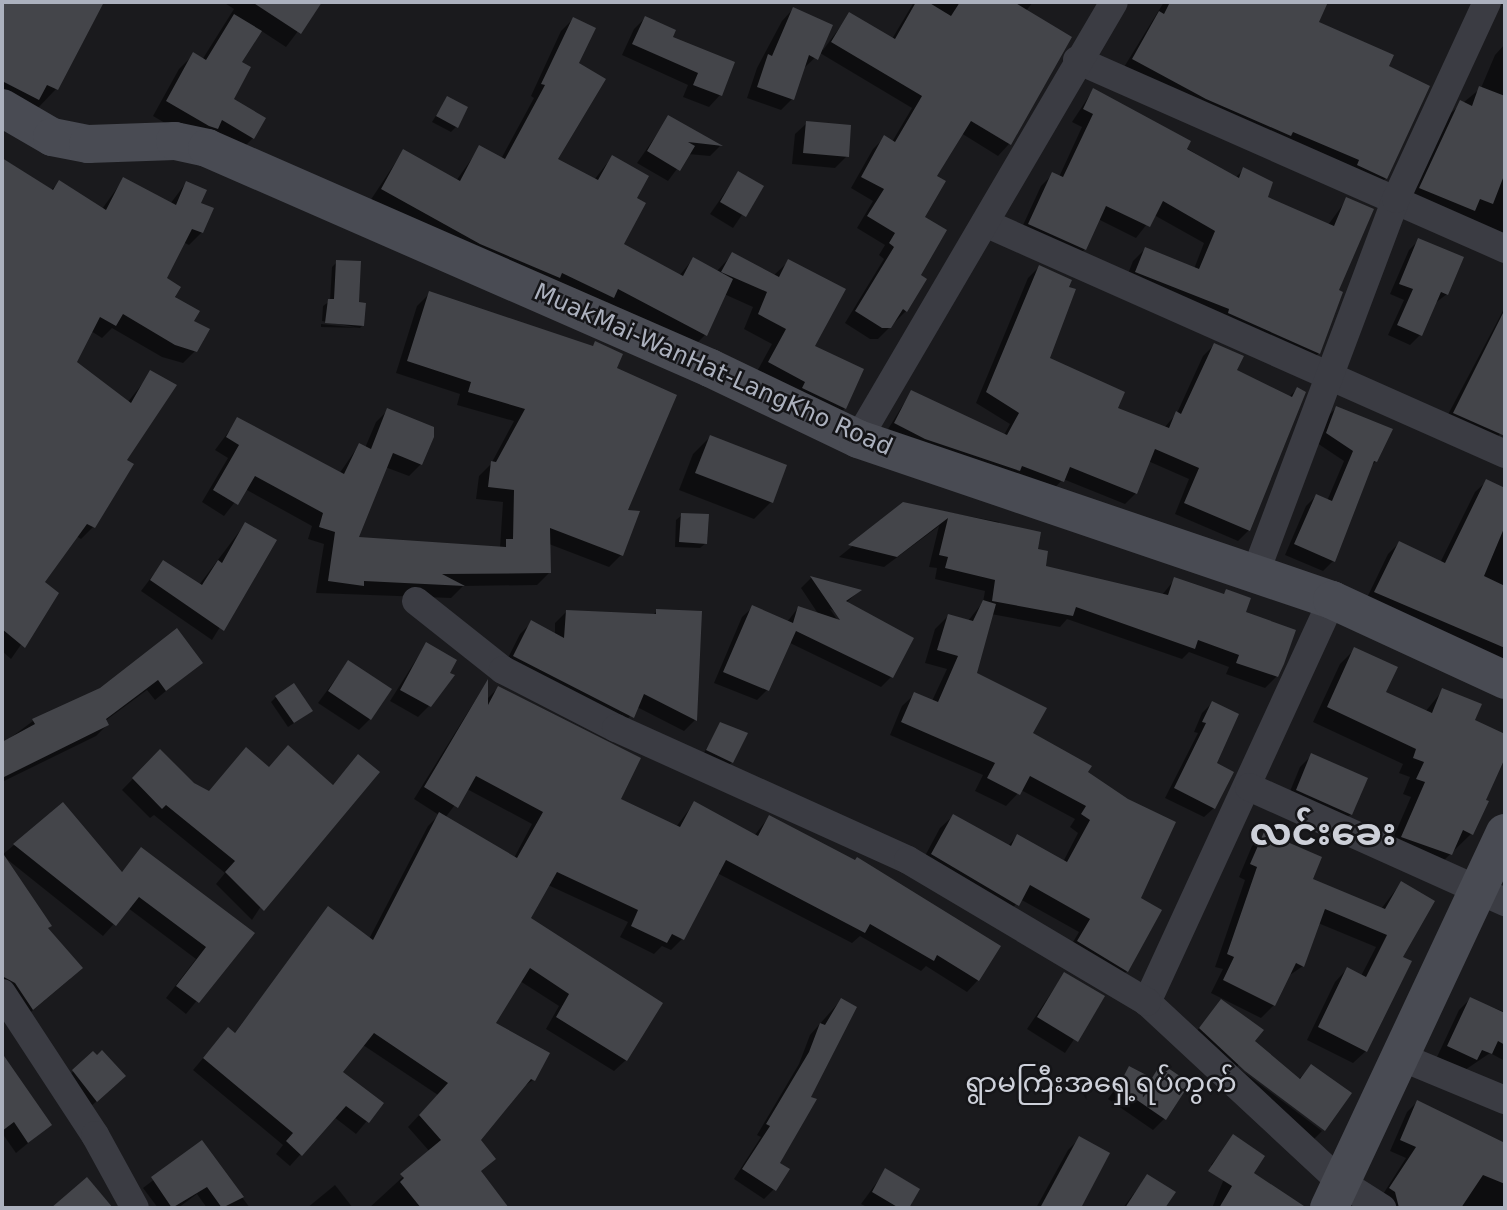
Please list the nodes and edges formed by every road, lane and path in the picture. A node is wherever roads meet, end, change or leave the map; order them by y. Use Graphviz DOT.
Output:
graph roads {
  1 [pos="1115,2"];
  2 [pos="1490,5"];
  3 [pos="1077,60"];
  4 [pos="2,108"];
  5 [pos="1396,199"];
  6 [pos="985,223"];
  7 [pos="1505,249"];
  8 [pos="1326,376"];
  9 [pos="858,439"];
  10 [pos="1505,454"];
  11 [pos="1255,574"];
  12 [pos="1332,600"];
  13 [pos="416,601"];
  14 [pos="1505,680"];
  15 [pos="1249,787"];
  16 [pos="1505,834"];
  17 [pos="1490,896"];
  18 [pos="2,993"];
  19 [pos="1147,1002"];
  20 [pos="1401,1057"];
  21 [pos="1505,1100"];
  22 [pos="1335,1195"];
  23 [pos="135,1208"];
  24 [pos="1382,1208"];
  1 -- 3 [label="street"];
  2 -- 5 [label="street"];
  3 -- 5 [label="street"];
  3 -- 6 [label="street"];
  4 -- 9 [label="main road, MuakMai-WanHat-LangKho Road"];
  5 -- 7 [label="street"];
  5 -- 8 [label="street"];
  6 -- 8 [label="street"];
  6 -- 9 [label="street"];
  8 -- 10 [label="street"];
  8 -- 11 [label="street"];
  9 -- 11 [label="main road, MuakMai-WanHat-LangKho Road"];
  11 -- 12 [label="main road, MuakMai-WanHat-LangKho Road"];
  12 -- 14 [label="main road, MuakMai-WanHat-LangKho Road"];
  12 -- 15 [label="street"];
  13 -- 19 [label="street"];
  15 -- 17 [label="street"];
  15 -- 19 [label="street"];
  16 -- 17 [label="main road"];
  17 -- 20 [label="main road"];
  18 -- 23 [label="street"];
  19 -- 22 [label="street"];
  20 -- 21 [label="street"];
  20 -- 22 [label="main road"];
  22 -- 24 [label="street"];
}
